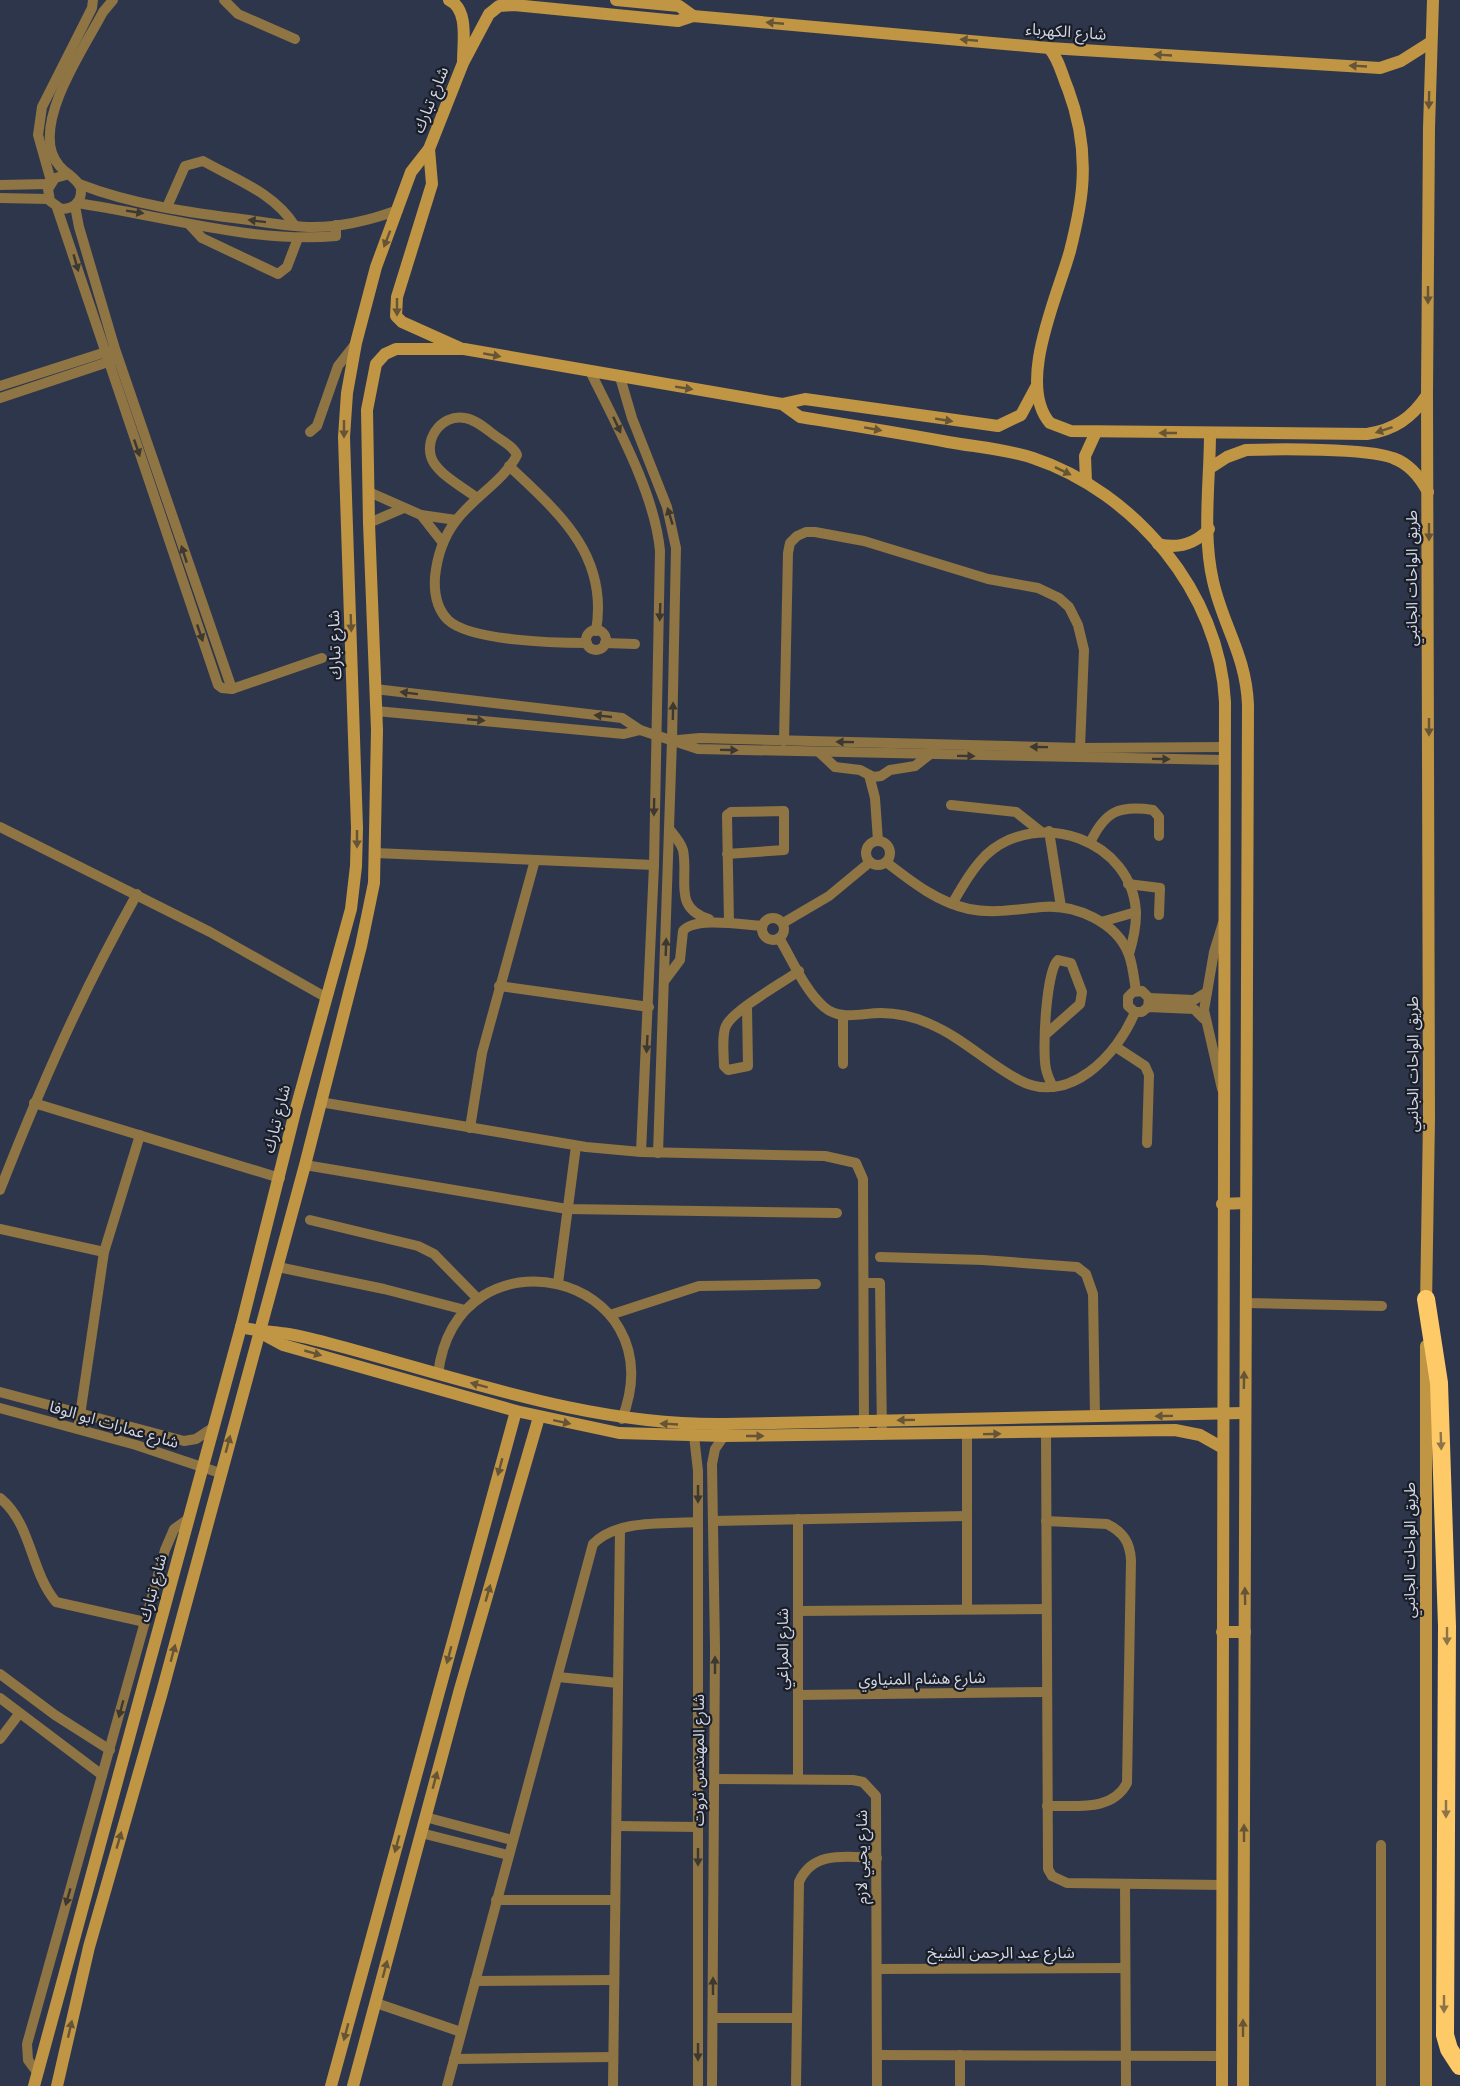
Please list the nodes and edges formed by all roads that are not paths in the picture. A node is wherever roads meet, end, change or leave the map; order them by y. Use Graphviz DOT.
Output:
graph roads {
  1 [pos="93,0"];
  2 [pos="224,0"];
  3 [pos="449,0"];
  4 [pos="616,0"];
  5 [pos="1433,0"];
  6 [pos="109,4"];
  7 [pos="489,14"];
  8 [pos="693,16"];
  9 [pos="295,39"];
  10 [pos="1431,42"];
  11 [pos="1049,48"];
  12 [pos="463,63"];
  13 [pos="429,149"];
  14 [pos="66,175"];
  15 [pos="50,183"];
  16 [pos="79,184"];
  17 [pos="0,185"];
  18 [pos="0,198"];
  19 [pos="48,199"];
  20 [pos="76,205"];
  21 [pos="167,207"];
  22 [pos="57,208"];
  23 [pos="398,210"];
  24 [pos="189,224"];
  25 [pos="296,226"];
  26 [pos="336,231"];
  27 [pos="298,238"];
  28 [pos="356,343"];
  29 [pos="464,349"];
  30 [pos="112,355"];
  31 [pos="591,373"];
  32 [pos="620,377"];
  33 [pos="1037,383"];
  34 [pos="0,386"];
  35 [pos="1427,394"];
  36 [pos="0,398"];
  37 [pos="782,404"];
  38 [pos="310,432"];
  39 [pos="1096,432"];
  40 [pos="1210,433"];
  41 [pos="509,466"];
  42 [pos="1210,468"];
  43 [pos="1086,482"];
  44 [pos="369,492"];
  45 [pos="1429,493"];
  46 [pos="477,498"];
  47 [pos="404,508"];
  48 [pos="421,515"];
  49 [pos="456,520"];
  50 [pos="369,524"];
  51 [pos="1209,529"];
  52 [pos="443,543"];
  53 [pos="1158,544"];
  54 [pos="350,601"];
  55 [pos="372,601"];
  56 [pos="1222,608"];
  57 [pos="1204,617"];
  58 [pos="596,631"];
  59 [pos="587,643"];
  60 [pos="605,643"];
  61 [pos="635,644"];
  62 [pos="322,658"];
  63 [pos="375,689"];
  64 [pos="544,710"];
  65 [pos="376,711"];
  66 [pos="543,726"];
  67 [pos="354,730"];
  68 [pos="377,730"];
  69 [pos="640,730"];
  70 [pos="655,733"];
  71 [pos="672,740"];
  72 [pos="784,741"];
  73 [pos="1117,747"];
  74 [pos="1224,747"];
  75 [pos="1080,748"];
  76 [pos="819,752"];
  77 [pos="929,755"];
  78 [pos="1116,758"];
  79 [pos="1224,760"];
  80 [pos="869,775"];
  81 [pos="881,776"];
  82 [pos="875,798"];
  83 [pos="951,804"];
  84 [pos="356,817"];
  85 [pos="376,818"];
  86 [pos="0,826"];
  87 [pos="670,830"];
  88 [pos="1045,831"];
  89 [pos="1159,836"];
  90 [pos="878,841"];
  91 [pos="1090,843"];
  92 [pos="375,853"];
  93 [pos="727,854"];
  94 [pos="535,860"];
  95 [pos="870,862"];
  96 [pos="886,862"];
  97 [pos="654,865"];
  98 [pos="1128,884"];
  99 [pos="653,888"];
  100 [pos="668,889"];
  101 [pos="137,894"];
  102 [pos="952,904"];
  103 [pos="1061,907"];
  104 [pos="691,910"];
  105 [pos="1136,912"];
  106 [pos="1160,915"];
  107 [pos="1225,917"];
  108 [pos="715,922"];
  109 [pos="783,922"];
  110 [pos="1101,922"];
  111 [pos="729,923"];
  112 [pos="691,924"];
  113 [pos="762,926"];
  114 [pos="779,938"];
  115 [pos="1129,954"];
  116 [pos="799,971"];
  117 [pos="664,980"];
  118 [pos="499,986"];
  119 [pos="1136,991"];
  120 [pos="1207,992"];
  121 [pos="327,998"];
  122 [pos="1148,1003"];
  123 [pos="649,1007"];
  124 [pos="747,1007"];
  125 [pos="1135,1012"];
  126 [pos="843,1016"];
  127 [pos="1204,1019"];
  128 [pos="1045,1035"];
  129 [pos="1116,1047"];
  130 [pos="843,1064"];
  131 [pos="1053,1087"];
  132 [pos="1224,1095"];
  133 [pos="320,1102"];
  134 [pos="34,1103"];
  135 [pos="470,1128"];
  136 [pos="561,1129"];
  137 [pos="140,1135"];
  138 [pos="558,1142"];
  139 [pos="1147,1143"];
  140 [pos="576,1146"];
  141 [pos="641,1152"];
  142 [pos="658,1153"];
  143 [pos="305,1166"];
  144 [pos="279,1178"];
  145 [pos="0,1190"];
  146 [pos="1245,1203"];
  147 [pos="1222,1204"];
  148 [pos="567,1209"];
  149 [pos="272,1210"];
  150 [pos="837,1213"];
  151 [pos="292,1215"];
  152 [pos="310,1220"];
  153 [pos="0,1229"];
  154 [pos="104,1252"];
  155 [pos="880,1257"];
  156 [pos="278,1267"];
  157 [pos="558,1283"];
  158 [pos="865,1283"];
  159 [pos="816,1284"];
  160 [pos="478,1299"];
  161 [pos="1426,1299"];
  162 [pos="1245,1303"];
  163 [pos="1382,1306"];
  164 [pos="465,1310"];
  165 [pos="610,1315"];
  166 [pos="241,1327"];
  167 [pos="259,1332"];
  168 [pos="438,1374"];
  169 [pos="0,1392"];
  170 [pos="0,1408"];
  171 [pos="516,1411"];
  172 [pos="1223,1413"];
  173 [pos="1243,1413"];
  174 [pos="80,1414"];
  175 [pos="539,1417"];
  176 [pos="1095,1417"];
  177 [pos="622,1419"];
  178 [pos="863,1420"];
  179 [pos="882,1420"];
  180 [pos="214,1426"];
  181 [pos="78,1430"];
  182 [pos="694,1430"];
  183 [pos="967,1434"];
  184 [pos="1046,1434"];
  185 [pos="864,1435"];
  186 [pos="882,1435"];
  187 [pos="724,1436"];
  188 [pos="1223,1448"];
  189 [pos="697,1464"];
  190 [pos="712,1464"];
  191 [pos="201,1467"];
  192 [pos="220,1473"];
  193 [pos="0,1498"];
  194 [pos="967,1516"];
  195 [pos="188,1519"];
  196 [pos="798,1520"];
  197 [pos="713,1521"];
  198 [pos="1046,1521"];
  199 [pos="698,1522"];
  200 [pos="620,1529"];
  201 [pos="967,1609"];
  202 [pos="1046,1609"];
  203 [pos="798,1611"];
  204 [pos="145,1622"];
  205 [pos="1222,1632"];
  206 [pos="1245,1632"];
  207 [pos="1,1676"];
  208 [pos="558,1677"];
  209 [pos="618,1683"];
  210 [pos="1047,1692"];
  211 [pos="798,1695"];
  212 [pos="0,1698"];
  213 [pos="19,1714"];
  214 [pos="0,1738"];
  215 [pos="110,1750"];
  216 [pos="102,1775"];
  217 [pos="714,1779"];
  218 [pos="798,1779"];
  219 [pos="698,1800"];
  220 [pos="714,1800"];
  221 [pos="1047,1806"];
  222 [pos="425,1817"];
  223 [pos="616,1826"];
  224 [pos="698,1827"];
  225 [pos="421,1833"];
  226 [pos="512,1840"];
  227 [pos="1381,1845"];
  228 [pos="508,1855"];
  229 [pos="877,1858"];
  230 [pos="1125,1884"];
  231 [pos="1222,1885"];
  232 [pos="496,1900"];
  233 [pos="615,1900"];
  234 [pos="370,1941"];
  235 [pos="391,1947"];
  236 [pos="1125,1968"];
  237 [pos="877,1969"];
  238 [pos="614,1980"];
  239 [pos="475,1981"];
  240 [pos="376,2003"];
  241 [pos="713,2018"];
  242 [pos="796,2018"];
  243 [pos="461,2031"];
  244 [pos="877,2055"];
  245 [pos="960,2055"];
  246 [pos="1126,2055"];
  247 [pos="1222,2056"];
  248 [pos="612,2057"];
  249 [pos="454,2059"];
  250 [pos="1460,2066"];
  251 [pos="37,2072"];
  252 [pos="34,2086"];
  253 [pos="57,2086"];
  254 [pos="331,2086"];
  255 [pos="353,2086"];
  256 [pos="447,2086"];
  257 [pos="613,2086"];
  258 [pos="698,2086"];
  259 [pos="712,2086"];
  260 [pos="796,2086"];
  261 [pos="877,2086"];
  262 [pos="960,2086"];
  263 [pos="1126,2086"];
  264 [pos="1222,2086"];
  265 [pos="1243,2086"];
  266 [pos="1381,2086"];
  267 [pos="1426,2086"];
  1 -- 6 [label="street"];
  1 -- 15 [label="street"];
  2 -- 9 [label="street"];
  3 -- 12 [label="street, شارع تبارك"];
  4 -- 8 [label="street, شارع الكهرباء"];
  5 -- 10 [label="street, طريق الواحات الجانبي"];
  6 -- 14 [label="street"];
  7 -- 8 [label="street, شارع الكهرباء"];
  7 -- 12 [label="street, شارع تبارك"];
  11 -- 8 [label="street, شارع الكهرباء, one-way"];
  10 -- 11 [label="street, شارع الكهرباء, one-way"];
  10 -- 35 [label="street, طريق الواحات الجانبي, one-way"];
  11 -- 33 [label="street"];
  12 -- 13 [label="street, شارع تبارك"];
  13 -- 23 [label="street, شارع تبارك"];
  13 -- 29 [label="street, شارع تبارك, one-way"];
  14 -- 15 [label="street"];
  14 -- 16 [label="street"];
  15 -- 17 [label="street"];
  15 -- 19 [label="street"];
  16 -- 20 [label="street"];
  16 -- 21 [label="street"];
  18 -- 19 [label="street"];
  19 -- 22 [label="street"];
  20 -- 22 [label="street"];
  20 -- 24 [label="street, one-way"];
  20 -- 30 [label="street"];
  25 -- 21 [label="street, one-way"];
  21 -- 25 [label="street"];
  22 -- 30 [label="street, one-way"];
  23 -- 26 [label="street"];
  23 -- 28 [label="street, شارع تبارك, one-way"];
  24 -- 27 [label="street"];
  24 -- 27 [label="street"];
  25 -- 26 [label="street"];
  26 -- 27 [label="street"];
  28 -- 38 [label="street"];
  28 -- 54 [label="street, شارع تبارك, one-way"];
  29 -- 31 [label="street, one-way"];
  29 -- 44 [label="street"];
  30 -- 34 [label="street"];
  30 -- 36 [label="street"];
  30 -- 62 [label="street"];
  31 -- 32 [label="street"];
  31 -- 70 [label="street, one-way"];
  32 -- 37 [label="street, one-way"];
  71 -- 32 [label="street, one-way"];
  37 -- 33 [label="street, one-way"];
  33 -- 39 [label="street"];
  35 -- 40 [label="street, one-way"];
  35 -- 45 [label="street, طريق الواحات الجانبي"];
  37 -- 43 [label="street, one-way"];
  40 -- 39 [label="street, one-way"];
  39 -- 43 [label="street"];
  40 -- 42 [label="street"];
  41 -- 46 [label="street"];
  41 -- 46 [label="street"];
  41 -- 58 [label="street"];
  42 -- 45 [label="street"];
  42 -- 51 [label="street"];
  43 -- 53 [label="street"];
  44 -- 47 [label="street"];
  44 -- 50 [label="street"];
  45 -- 161 [label="street, طريق الواحات الجانبي, one-way"];
  46 -- 49 [label="street"];
  47 -- 48 [label="street"];
  47 -- 50 [label="street"];
  48 -- 49 [label="street"];
  48 -- 52 [label="street"];
  49 -- 52 [label="street"];
  50 -- 55 [label="street"];
  51 -- 53 [label="street"];
  51 -- 56 [label="street"];
  52 -- 59 [label="street"];
  53 -- 57 [label="street"];
  54 -- 55 [label="street"];
  54 -- 67 [label="street, شارع تبارك, one-way"];
  55 -- 63 [label="street"];
  56 -- 57 [label="street"];
  56 -- 146 [label="street"];
  57 -- 74 [label="street"];
  58 -- 59 [label="street"];
  58 -- 60 [label="street"];
  59 -- 60 [label="street"];
  60 -- 61 [label="street"];
  64 -- 63 [label="street, one-way"];
  63 -- 65 [label="street"];
  64 -- 66 [label="street"];
  69 -- 64 [label="street, one-way"];
  65 -- 66 [label="street, one-way"];
  65 -- 68 [label="street"];
  66 -- 69 [label="street"];
  67 -- 68 [label="street"];
  67 -- 84 [label="street, شارع تبارك"];
  68 -- 85 [label="street"];
  69 -- 70 [label="street"];
  70 -- 71 [label="street"];
  70 -- 97 [label="street, one-way"];
  71 -- 72 [label="street"];
  71 -- 76 [label="street, one-way"];
  71 -- 87 [label="street"];
  75 -- 72 [label="street, one-way"];
  72 -- 75 [label="street"];
  73 -- 74 [label="street"];
  73 -- 75 [label="street"];
  73 -- 78 [label="street"];
  74 -- 79 [label="street"];
  76 -- 77 [label="street"];
  76 -- 80 [label="street"];
  77 -- 78 [label="street, one-way"];
  77 -- 81 [label="street"];
  78 -- 79 [label="street, one-way"];
  79 -- 107 [label="street"];
  80 -- 81 [label="street"];
  80 -- 82 [label="street"];
  81 -- 82 [label="street"];
  82 -- 90 [label="street"];
  83 -- 88 [label="street"];
  84 -- 85 [label="street"];
  84 -- 121 [label="street, شارع تبارك, one-way"];
  85 -- 92 [label="street"];
  86 -- 101 [label="street"];
  87 -- 100 [label="street"];
  87 -- 104 [label="street"];
  88 -- 91 [label="street"];
  88 -- 102 [label="street"];
  88 -- 103 [label="street"];
  89 -- 91 [label="street"];
  90 -- 95 [label="street"];
  90 -- 96 [label="street"];
  91 -- 98 [label="street"];
  92 -- 94 [label="street"];
  92 -- 133 [label="street"];
  93 -- 93 [label="street"];
  93 -- 111 [label="street"];
  94 -- 97 [label="street"];
  94 -- 118 [label="street"];
  95 -- 96 [label="street"];
  95 -- 109 [label="street"];
  96 -- 102 [label="street"];
  97 -- 99 [label="street"];
  98 -- 105 [label="street"];
  98 -- 106 [label="street"];
  99 -- 100 [label="street"];
  99 -- 123 [label="street"];
  117 -- 100 [label="street, one-way"];
  101 -- 121 [label="street"];
  101 -- 134 [label="street"];
  102 -- 103 [label="street"];
  103 -- 110 [label="street"];
  104 -- 108 [label="street"];
  104 -- 112 [label="street"];
  105 -- 110 [label="street"];
  105 -- 115 [label="street"];
  107 -- 120 [label="street"];
  107 -- 132 [label="street"];
  108 -- 111 [label="street"];
  108 -- 112 [label="street"];
  109 -- 113 [label="street"];
  109 -- 114 [label="street"];
  110 -- 115 [label="street"];
  111 -- 113 [label="street"];
  112 -- 117 [label="street"];
  113 -- 114 [label="street"];
  114 -- 116 [label="street"];
  115 -- 119 [label="street"];
  116 -- 124 [label="street"];
  116 -- 126 [label="street"];
  117 -- 142 [label="street"];
  118 -- 123 [label="street"];
  118 -- 135 [label="street"];
  119 -- 122 [label="street"];
  119 -- 125 [label="street"];
  120 -- 122 [label="street"];
  120 -- 127 [label="street"];
  121 -- 144 [label="street, شارع تبارك"];
  122 -- 125 [label="street"];
  122 -- 127 [label="street"];
  123 -- 141 [label="street, one-way"];
  124 -- 124 [label="street"];
  125 -- 129 [label="street"];
  126 -- 130 [label="street"];
  126 -- 131 [label="street"];
  127 -- 132 [label="street"];
  128 -- 128 [label="street"];
  128 -- 131 [label="street"];
  129 -- 131 [label="street"];
  129 -- 139 [label="street"];
  132 -- 147 [label="street"];
  133 -- 135 [label="street"];
  133 -- 143 [label="street"];
  134 -- 137 [label="street"];
  134 -- 145 [label="street"];
  135 -- 138 [label="street"];
  136 -- 138 [label="street"];
  137 -- 144 [label="street"];
  137 -- 154 [label="street"];
  138 -- 140 [label="street"];
  140 -- 141 [label="street"];
  140 -- 148 [label="street"];
  141 -- 142 [label="street"];
  142 -- 158 [label="street"];
  143 -- 148 [label="street"];
  143 -- 151 [label="street"];
  144 -- 149 [label="street, شارع تبارك"];
  146 -- 147 [label="street"];
  146 -- 162 [label="street"];
  147 -- 172 [label="street"];
  148 -- 150 [label="street"];
  148 -- 157 [label="street"];
  149 -- 151 [label="street"];
  149 -- 166 [label="street, شارع تبارك"];
  151 -- 156 [label="street"];
  152 -- 160 [label="street"];
  153 -- 154 [label="street"];
  154 -- 174 [label="street"];
  155 -- 176 [label="street"];
  156 -- 164 [label="street"];
  156 -- 167 [label="street"];
  157 -- 160 [label="street"];
  157 -- 165 [label="street"];
  158 -- 178 [label="street"];
  158 -- 179 [label="street"];
  159 -- 165 [label="street"];
  160 -- 164 [label="street"];
  161 -- 250 [label="highway, one-way"];
  161 -- 267 [label="street, طريق الواحات الجانبي"];
  162 -- 163 [label="street"];
  173 -- 162 [label="street, one-way"];
  164 -- 168 [label="street"];
  165 -- 177 [label="street"];
  166 -- 167 [label="street"];
  166 -- 180 [label="street, شارع تبارك"];
  167 -- 168 [label="street"];
  167 -- 171 [label="street, one-way"];
  192 -- 167 [label="street, one-way"];
  177 -- 168 [label="street, one-way"];
  169 -- 174 [label="street, شارع عمارات ابو الوفا"];
  170 -- 181 [label="street, شارع عمارات ابو الوفا"];
  171 -- 175 [label="street"];
  171 -- 234 [label="street, one-way"];
  172 -- 173 [label="street"];
  172 -- 176 [label="street, one-way"];
  172 -- 188 [label="street"];
  206 -- 173 [label="street, one-way"];
  174 -- 180 [label="street, شارع عمارات ابو الوفا"];
  174 -- 181 [label="street"];
  175 -- 182 [label="street, one-way"];
  222 -- 175 [label="street, one-way"];
  176 -- 179 [label="street, one-way"];
  182 -- 177 [label="street, one-way"];
  178 -- 179 [label="street"];
  178 -- 182 [label="street"];
  178 -- 185 [label="street"];
  179 -- 186 [label="street"];
  180 -- 191 [label="street, شارع تبارك"];
  181 -- 191 [label="street, شارع عمارات ابو الوفا"];
  182 -- 187 [label="street"];
  182 -- 189 [label="street, شارع المهندس ثروت"];
  183 -- 184 [label="street, one-way"];
  183 -- 186 [label="street"];
  183 -- 194 [label="street"];
  184 -- 188 [label="street"];
  184 -- 198 [label="street"];
  185 -- 186 [label="street"];
  187 -- 185 [label="street, one-way"];
  187 -- 190 [label="street, شارع المهندس ثروت"];
  188 -- 205 [label="street"];
  189 -- 190 [label="street"];
  189 -- 199 [label="street, شارع المهندس ثروت, one-way"];
  190 -- 197 [label="street, شارع المهندس ثروت"];
  191 -- 192 [label="street, شارع عمارات ابو الوفا"];
  191 -- 195 [label="street, شارع تبارك"];
  253 -- 192 [label="street, one-way"];
  193 -- 204 [label="street"];
  194 -- 196 [label="street"];
  194 -- 201 [label="street"];
  195 -- 204 [label="street"];
  195 -- 251 [label="street, شارع تبارك"];
  196 -- 197 [label="street"];
  196 -- 203 [label="street, شارع المراغي"];
  217 -- 197 [label="street, شارع المهندس ثروت, one-way"];
  198 -- 202 [label="street"];
  198 -- 221 [label="street"];
  199 -- 200 [label="street"];
  199 -- 219 [label="street, شارع المهندس ثروت"];
  200 -- 208 [label="street"];
  200 -- 209 [label="street"];
  201 -- 202 [label="street"];
  201 -- 203 [label="street"];
  202 -- 210 [label="street"];
  203 -- 211 [label="street, شارع المراغي"];
  204 -- 215 [label="street, one-way"];
  205 -- 206 [label="street"];
  205 -- 231 [label="street"];
  265 -- 206 [label="street, one-way"];
  207 -- 215 [label="street"];
  208 -- 209 [label="street"];
  208 -- 226 [label="street"];
  209 -- 223 [label="street"];
  210 -- 211 [label="street, شارع هشام المنياوي"];
  210 -- 221 [label="street"];
  211 -- 218 [label="street, شارع المراغي"];
  212 -- 213 [label="street"];
  213 -- 214 [label="street"];
  213 -- 216 [label="street"];
  215 -- 216 [label="street"];
  216 -- 251 [label="street, one-way"];
  217 -- 218 [label="street, شارع يحيي لازم"];
  217 -- 220 [label="street, شارع المهندس ثروت"];
  218 -- 229 [label="street, شارع يحيي لازم"];
  219 -- 220 [label="street"];
  219 -- 224 [label="street, شارع المهندس ثروت"];
  241 -- 220 [label="street, شارع المهندس ثروت, one-way"];
  221 -- 230 [label="street"];
  222 -- 225 [label="street"];
  222 -- 226 [label="street"];
  223 -- 224 [label="street"];
  223 -- 233 [label="street"];
  224 -- 258 [label="street, شارع المهندس ثروت, one-way"];
  225 -- 228 [label="street"];
  225 -- 235 [label="street"];
  226 -- 228 [label="street"];
  227 -- 266 [label="street"];
  228 -- 232 [label="street"];
  229 -- 237 [label="street, شارع يحيي لازم"];
  229 -- 242 [label="street"];
  230 -- 231 [label="street"];
  230 -- 236 [label="street"];
  231 -- 247 [label="street"];
  232 -- 233 [label="street"];
  232 -- 239 [label="street"];
  233 -- 238 [label="street"];
  234 -- 235 [label="street"];
  234 -- 254 [label="street, one-way"];
  240 -- 235 [label="street, one-way"];
  236 -- 237 [label="street, شارع عبد الرحمن الشيخ"];
  236 -- 246 [label="street"];
  237 -- 244 [label="street, شارع يحيي لازم"];
  238 -- 239 [label="street"];
  238 -- 248 [label="street"];
  239 -- 243 [label="street"];
  240 -- 243 [label="street"];
  240 -- 255 [label="street"];
  241 -- 242 [label="street"];
  241 -- 259 [label="street, شارع المهندس ثروت"];
  242 -- 260 [label="street"];
  243 -- 249 [label="street"];
  244 -- 245 [label="street"];
  244 -- 261 [label="street, شارع يحيي لازم"];
  245 -- 246 [label="street"];
  245 -- 262 [label="street"];
  246 -- 247 [label="street"];
  246 -- 263 [label="street"];
  247 -- 264 [label="street"];
  248 -- 249 [label="street"];
  248 -- 257 [label="street"];
  249 -- 256 [label="street"];
  251 -- 252 [label="street, شارع تبارك"];
}
